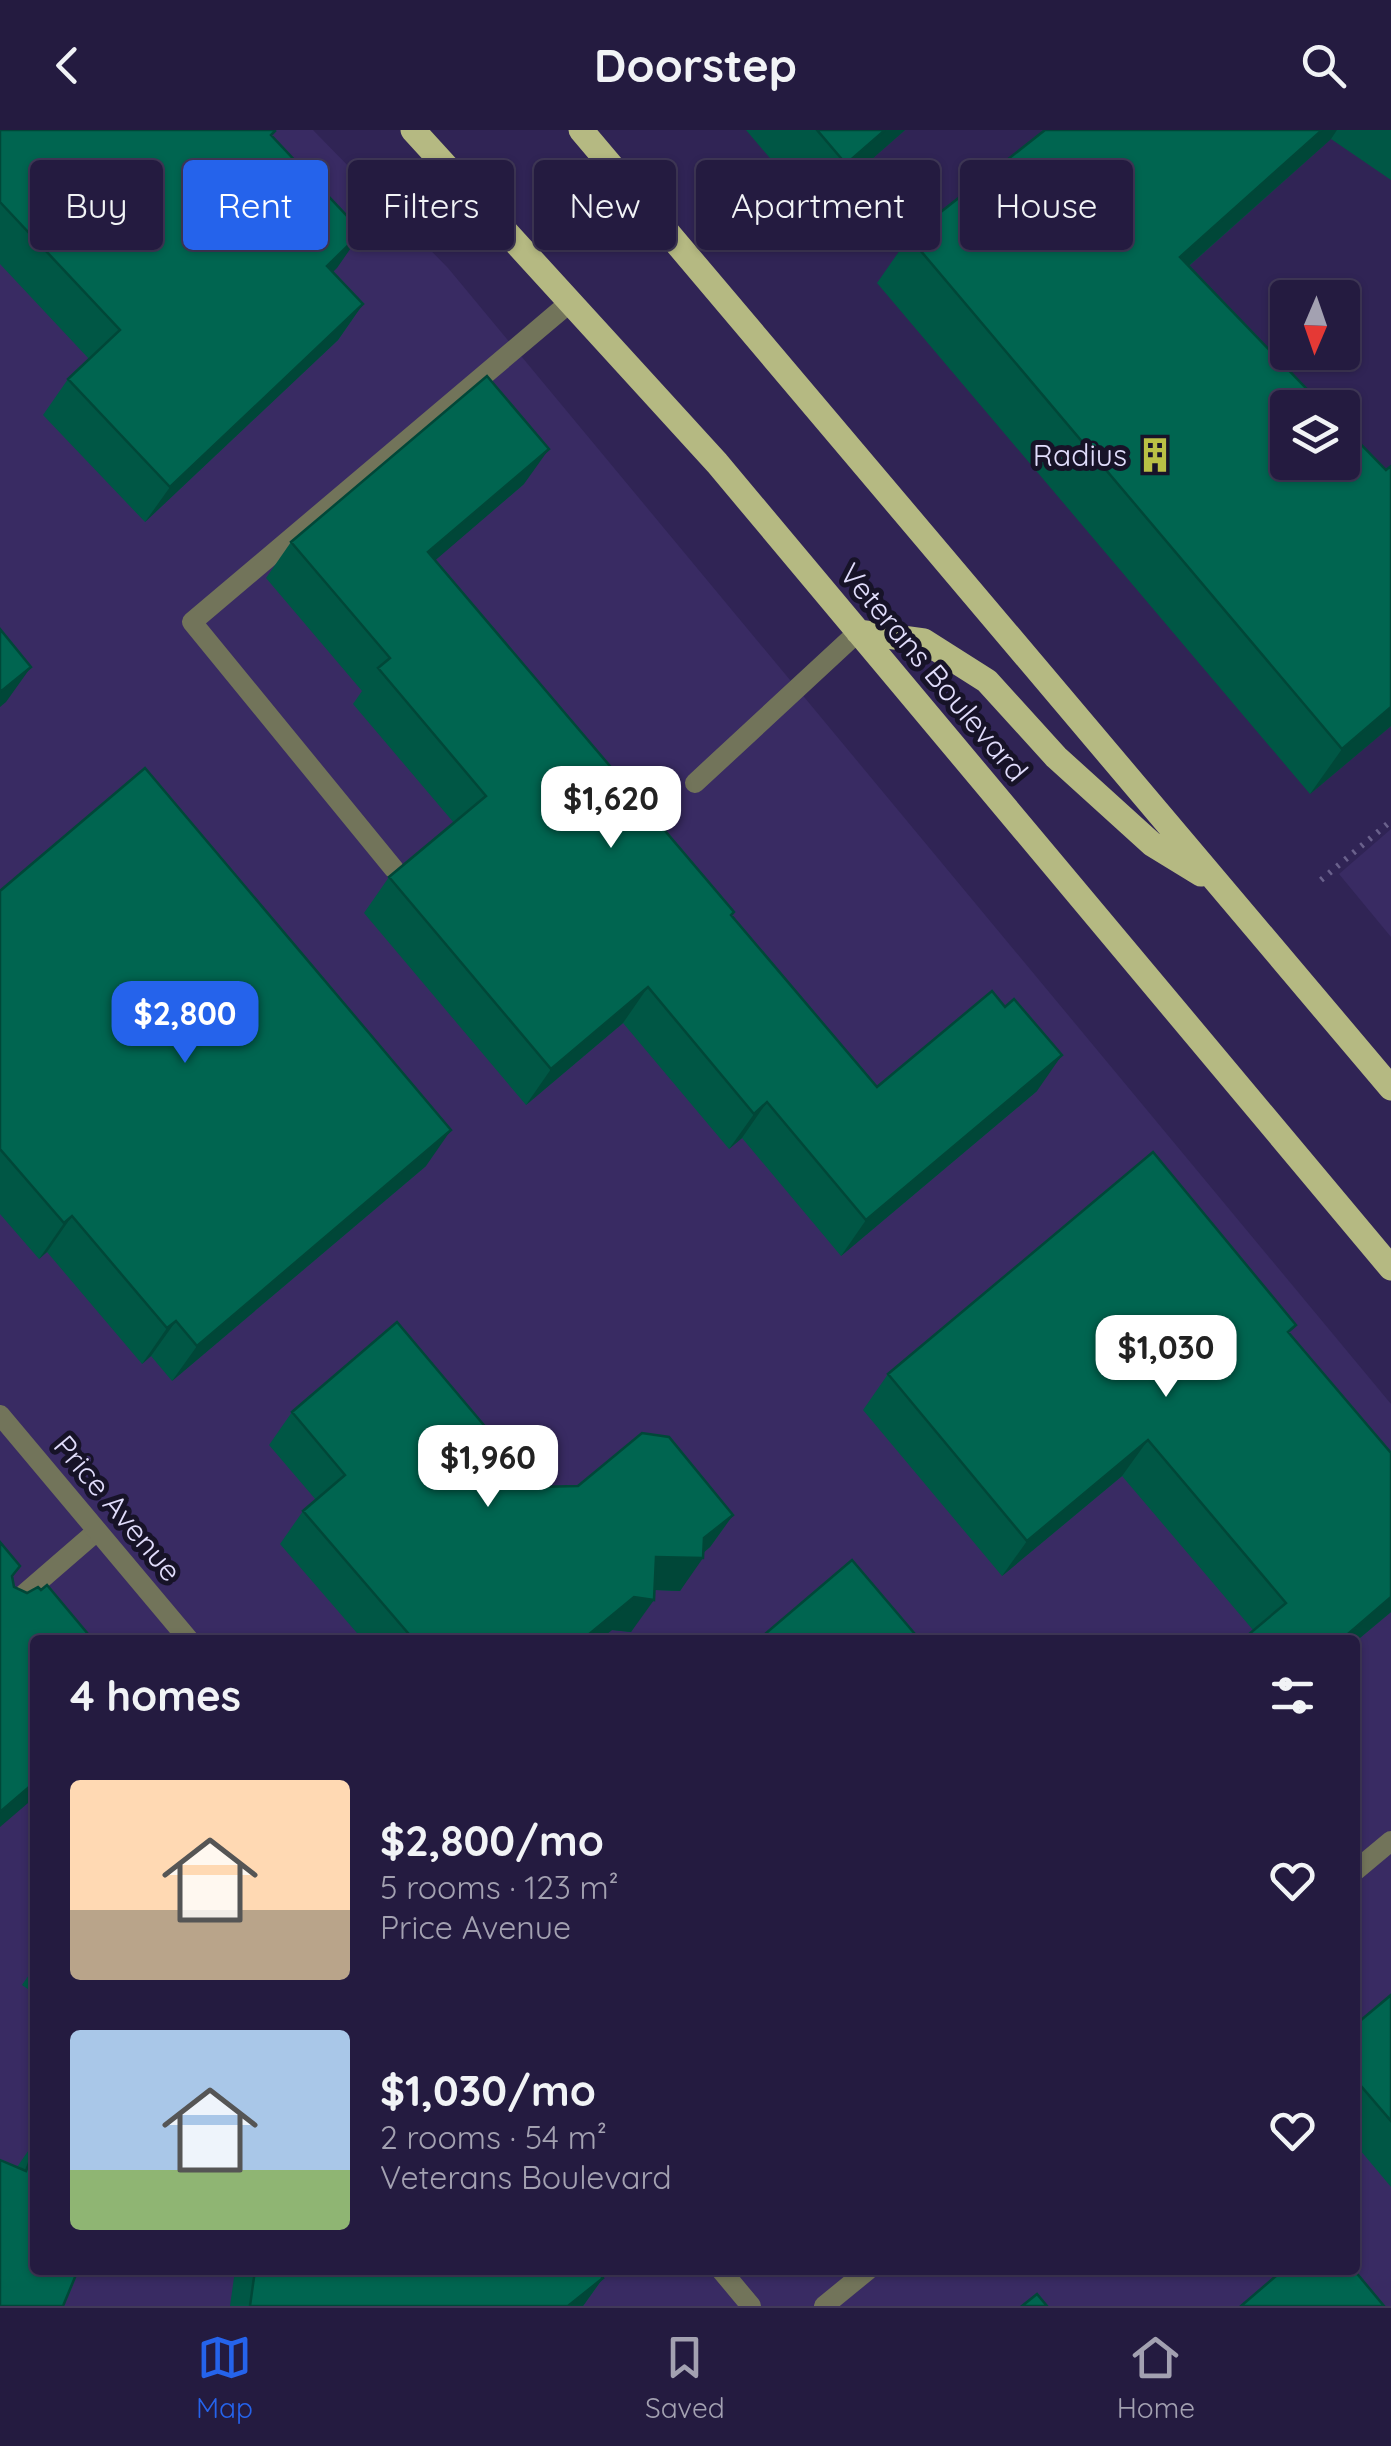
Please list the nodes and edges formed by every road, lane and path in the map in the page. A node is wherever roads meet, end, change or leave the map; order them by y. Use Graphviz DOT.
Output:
graph roads {
  1 [pos="413,130"];
  2 [pos="582,130"];
  3 [pos="568,304"];
  4 [pos="858,632"];
  5 [pos="695,783"];
  6 [pos="1391,821"];
  7 [pos="394,869"];
  8 [pos="1322,880"];
  9 [pos="1222,888"];
  10 [pos="1391,1088"];
  11 [pos="1391,1268"];
  12 [pos="0,1415"];
  13 [pos="97,1531"];
  14 [pos="0,1615"];
  15 [pos="186,1635"];
  16 [pos="1391,1841"];
  17 [pos="1360,1866"];
  18 [pos="725,2275"];
  19 [pos="862,2275"];
  20 [pos="752,2306"];
  21 [pos="824,2306"];
  1 -- 3 [label="main road, Veterans Boulevard"];
  2 -- 9 [label="main road"];
  3 -- 4 [label="main road, Veterans Boulevard"];
  3 -- 7 [label="street"];
  4 -- 5 [label="street"];
  4 -- 9 [label="main road"];
  4 -- 11 [label="main road, Veterans Boulevard"];
  6 -- 8 [label="path"];
  9 -- 10 [label="main road"];
  12 -- 13 [label="street, Price Avenue"];
  13 -- 14 [label="street"];
  13 -- 15 [label="street, Price Avenue"];
  16 -- 17 [label="street"];
  18 -- 20 [label="street"];
  19 -- 21 [label="street"];
}
